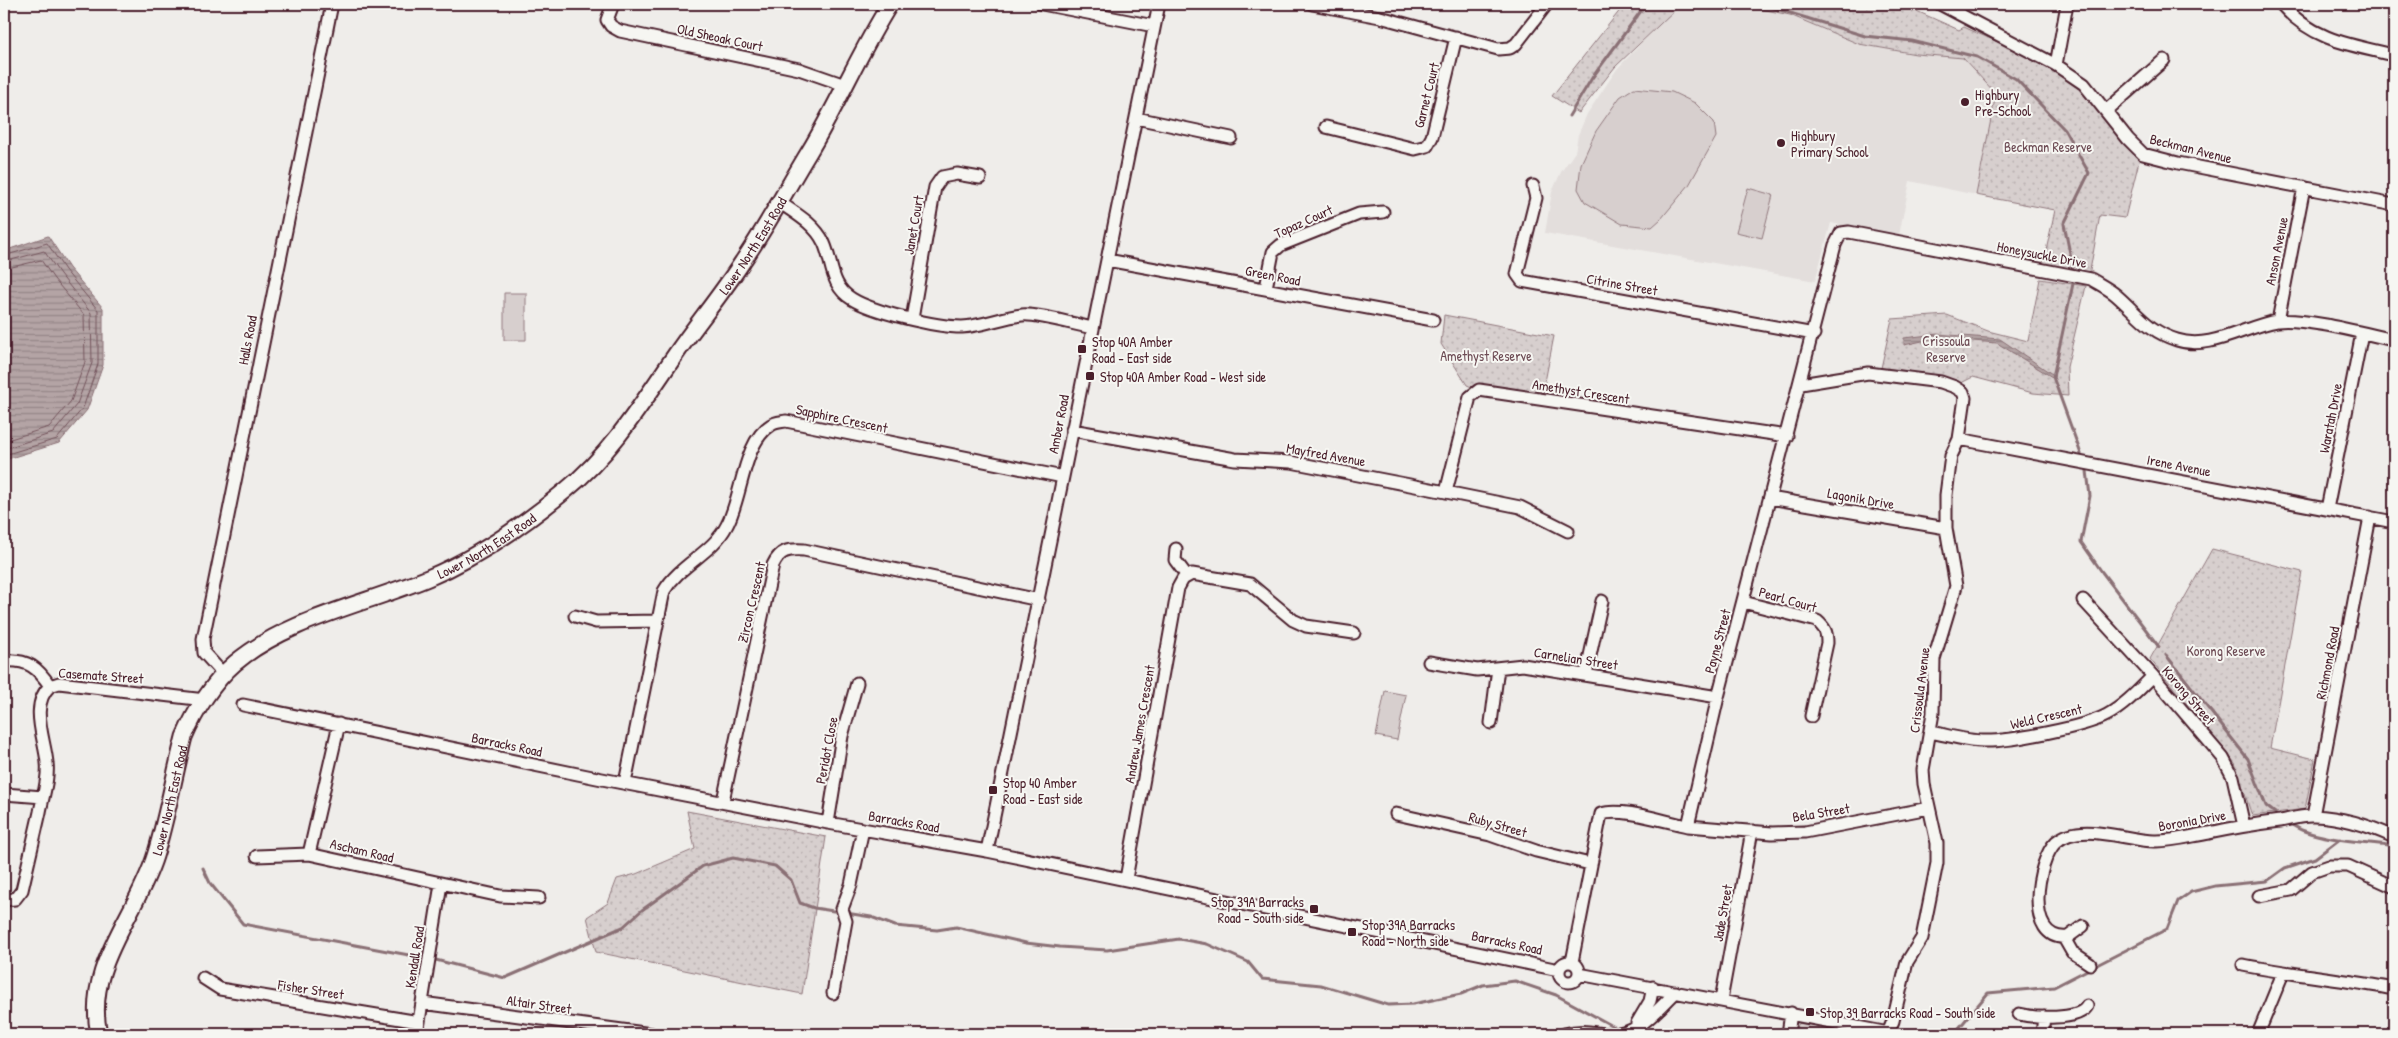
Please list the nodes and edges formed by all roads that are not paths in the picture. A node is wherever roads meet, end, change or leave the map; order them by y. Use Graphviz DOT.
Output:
graph roads {
  1 [pos="332,4"];
  2 [pos="613,4"];
  3 [pos="890,4"];
  4 [pos="1042,4"];
  5 [pos="1158,4"];
  6 [pos="1312,4"];
  7 [pos="1547,4"];
  8 [pos="1940,4"];
  9 [pos="2067,4"];
  10 [pos="2281,4"];
  11 [pos="1955,7"];
  12 [pos="1154,26"];
  13 [pos="1456,37"];
  14 [pos="2394,55"];
  15 [pos="2164,60"];
  16 [pos="2056,65"];
  17 [pos="845,85"];
  18 [pos="2106,111"];
  19 [pos="1136,118"];
  20 [pos="1326,127"];
  21 [pos="1231,138"];
  22 [pos="980,178"];
  23 [pos="1533,186"];
  24 [pos="2304,187"];
  25 [pos="779,202"];
  26 [pos="2394,205"];
  27 [pos="1383,212"];
  28 [pos="1840,234"];
  29 [pos="1107,260"];
  30 [pos="1266,288"];
  31 [pos="912,319"];
  32 [pos="1433,320"];
  33 [pos="2278,321"];
  34 [pos="1093,328"];
  35 [pos="2362,333"];
  36 [pos="1814,334"];
  37 [pos="2394,340"];
  38 [pos="1801,384"];
  39 [pos="1072,430"];
  40 [pos="1787,436"];
  41 [pos="1959,440"];
  42 [pos="1063,477"];
  43 [pos="1446,492"];
  44 [pos="1770,498"];
  45 [pos="2328,509"];
  46 [pos="2370,517"];
  47 [pos="2394,522"];
  48 [pos="1946,528"];
  49 [pos="1568,531"];
  50 [pos="1176,548"];
  51 [pos="1187,576"];
  52 [pos="1039,600"];
  53 [pos="2083,600"];
  54 [pos="1602,601"];
  55 [pos="1742,602"];
  56 [pos="574,616"];
  57 [pos="658,621"];
  58 [pos="1354,633"];
  59 [pos="4,661"];
  60 [pos="1429,662"];
  61 [pos="1498,668"];
  62 [pos="1586,674"];
  63 [pos="224,675"];
  64 [pos="2154,676"];
  65 [pos="857,683"];
  66 [pos="50,686"];
  67 [pos="1718,697"];
  68 [pos="205,700"];
  69 [pos="243,704"];
  70 [pos="1812,716"];
  71 [pos="1491,723"];
  72 [pos="339,724"];
  73 [pos="1930,732"];
  74 [pos="625,783"];
  75 [pos="4,794"];
  76 [pos="43,797"];
  77 [pos="723,801"];
  78 [pos="1929,808"];
  79 [pos="1396,814"];
  80 [pos="2313,816"];
  81 [pos="828,823"];
  82 [pos="1688,826"];
  83 [pos="2244,826"];
  84 [pos="863,829"];
  85 [pos="1752,831"];
  86 [pos="2394,837"];
  87 [pos="987,851"];
  88 [pos="309,854"];
  89 [pos="257,856"];
  90 [pos="1590,864"];
  91 [pos="1126,879"];
  92 [pos="441,884"];
  93 [pos="2394,887"];
  94 [pos="2259,896"];
  95 [pos="539,898"];
  96 [pos="4,900"];
  97 [pos="2083,926"];
  98 [pos="2064,938"];
  99 [pos="1572,962"];
  100 [pos="2090,964"];
  101 [pos="2243,965"];
  102 [pos="1559,970"];
  103 [pos="2283,973"];
  104 [pos="1579,974"];
  105 [pos="202,978"];
  106 [pos="1653,987"];
  107 [pos="2394,989"];
  108 [pos="1676,992"];
  109 [pos="833,993"];
  110 [pos="1721,1000"];
  111 [pos="422,1003"];
  112 [pos="2087,1006"];
  113 [pos="1791,1014"];
  114 [pos="2019,1014"];
  115 [pos="2044,1016"];
  116 [pos="419,1022"];
  117 [pos="1632,1029"];
  118 [pos="99,1034"];
  119 [pos="417,1034"];
  120 [pos="652,1034"];
  121 [pos="1565,1034"];
  122 [pos="1620,1034"];
  123 [pos="1788,1034"];
  124 [pos="1891,1034"];
  125 [pos="2042,1034"];
  126 [pos="2258,1034"];
  1 -- 63 [label="street, Halls Road"];
  2 -- 17 [label="street, Old Sheoak Court"];
  3 -- 17 [label="main road, Lower North East Road"];
  4 -- 12 [label="street"];
  5 -- 12 [label="street, Amber Road"];
  6 -- 13 [label="street"];
  7 -- 13 [label="street"];
  8 -- 11 [label="street, Beckman Avenue"];
  9 -- 16 [label="street"];
  10 -- 14 [label="street"];
  11 -- 16 [label="street, Beckman Avenue"];
  12 -- 19 [label="street, Amber Road"];
  13 -- 20 [label="street, Garnet Court"];
  15 -- 18 [label="street"];
  16 -- 18 [label="street, Beckman Avenue"];
  17 -- 25 [label="main road, Lower North East Road"];
  18 -- 24 [label="street, Beckman Avenue"];
  19 -- 21 [label="street"];
  19 -- 29 [label="street, Amber Road"];
  22 -- 31 [label="street, Janet Court"];
  23 -- 36 [label="street, Citrine Street"];
  24 -- 26 [label="street, Beckman Avenue"];
  24 -- 33 [label="street, Anson Avenue"];
  25 -- 31 [label="street"];
  25 -- 63 [label="main road, Lower North East Road"];
  27 -- 30 [label="street, Topaz Court"];
  28 -- 33 [label="street, Honeysuckle Drive"];
  28 -- 36 [label="street, Payne Street"];
  29 -- 30 [label="street, Green Road"];
  29 -- 34 [label="street, Amber Road"];
  30 -- 32 [label="street, Green Road"];
  31 -- 34 [label="street"];
  33 -- 35 [label="street, Honeysuckle Drive"];
  34 -- 39 [label="street, Amber Road"];
  35 -- 37 [label="street, Honeysuckle Drive"];
  35 -- 45 [label="street, Waratah Drive"];
  36 -- 38 [label="street, Payne Street"];
  38 -- 40 [label="street, Payne Street"];
  38 -- 41 [label="street, Crissoula Avenue"];
  39 -- 42 [label="street, Amber Road"];
  39 -- 43 [label="street, Mayfred Avenue"];
  40 -- 43 [label="street, Amethyst Crescent"];
  40 -- 44 [label="street, Payne Street"];
  41 -- 45 [label="street, Irene Avenue"];
  41 -- 48 [label="street, Crissoula Avenue"];
  42 -- 52 [label="street, Amber Road"];
  42 -- 57 [label="street, Sapphire Crescent"];
  43 -- 49 [label="street, Mayfred Avenue"];
  44 -- 48 [label="street, Lagonik Drive"];
  44 -- 55 [label="street, Payne Street"];
  45 -- 46 [label="street, Irene Avenue"];
  46 -- 47 [label="street, Irene Avenue"];
  46 -- 80 [label="street, Richmond Road"];
  48 -- 73 [label="street, Crissoula Avenue"];
  50 -- 51 [label="street"];
  51 -- 58 [label="street"];
  51 -- 91 [label="street, Andrew James Crescent"];
  52 -- 77 [label="street, Zircon Crescent"];
  52 -- 87 [label="street, Amber Road"];
  53 -- 64 [label="street, Korong Street"];
  54 -- 62 [label="street"];
  55 -- 67 [label="street, Payne Street"];
  55 -- 70 [label="street, Pearl Court"];
  56 -- 57 [label="street"];
  57 -- 74 [label="street, Sapphire Crescent"];
  59 -- 66 [label="street, Casemate Street"];
  60 -- 61 [label="street, Carnelian Street"];
  61 -- 62 [label="street, Carnelian Street"];
  61 -- 71 [label="street"];
  62 -- 67 [label="street, Carnelian Street"];
  63 -- 68 [label="main road, Lower North East Road"];
  64 -- 73 [label="street, Weld Crescent"];
  64 -- 83 [label="street, Korong Street"];
  65 -- 81 [label="street, Peridot Close"];
  66 -- 68 [label="street, Casemate Street"];
  66 -- 76 [label="street"];
  67 -- 82 [label="street, Payne Street"];
  68 -- 118 [label="main road, Lower North East Road"];
  69 -- 72 [label="street, Barracks Road"];
  72 -- 74 [label="street, Barracks Road"];
  72 -- 88 [label="street, Ascham Road"];
  73 -- 78 [label="street, Crissoula Avenue"];
  74 -- 77 [label="street, Barracks Road"];
  75 -- 76 [label="street"];
  76 -- 96 [label="street"];
  77 -- 81 [label="street, Barracks Road"];
  78 -- 85 [label="street, Bela Street"];
  78 -- 124 [label="street, Crissoula Avenue"];
  79 -- 90 [label="street, Ruby Street"];
  80 -- 83 [label="street, Boronia Drive"];
  80 -- 86 [label="street, Boronia Drive"];
  81 -- 84 [label="street, Barracks Road"];
  82 -- 85 [label="street, Bela Street"];
  82 -- 90 [label="street"];
  83 -- 98 [label="street, Boronia Drive"];
  84 -- 87 [label="street, Barracks Road"];
  84 -- 109 [label="street"];
  85 -- 110 [label="street, Jade Street"];
  87 -- 91 [label="street, Barracks Road"];
  88 -- 89 [label="street"];
  88 -- 92 [label="street, Ascham Road"];
  90 -- 99 [label="street"];
  91 -- 102 [label="street, Barracks Road"];
  92 -- 95 [label="street, Ascham Road"];
  92 -- 111 [label="street, Kendall Road"];
  93 -- 94 [label="street"];
  97 -- 98 [label="street"];
  98 -- 100 [label="street"];
  99 -- 102 [label="street"];
  99 -- 104 [label="street"];
  101 -- 103 [label="street"];
  102 -- 104 [label="street"];
  103 -- 107 [label="street"];
  103 -- 126 [label="street"];
  104 -- 106 [label="street"];
  105 -- 116 [label="street, Fisher Street"];
  106 -- 108 [label="street"];
  106 -- 117 [label="street"];
  108 -- 110 [label="street"];
  108 -- 117 [label="street"];
  110 -- 113 [label="street"];
  111 -- 116 [label="street, Kendall Road"];
  111 -- 120 [label="street, Altair Street"];
  112 -- 115 [label="street"];
  113 -- 123 [label="street"];
  113 -- 124 [label="street"];
  114 -- 115 [label="street"];
  115 -- 125 [label="street"];
  116 -- 119 [label="street, Kendall Road"];
  117 -- 122 [label="street"];
  121 -- 122 [label="street"];
}
